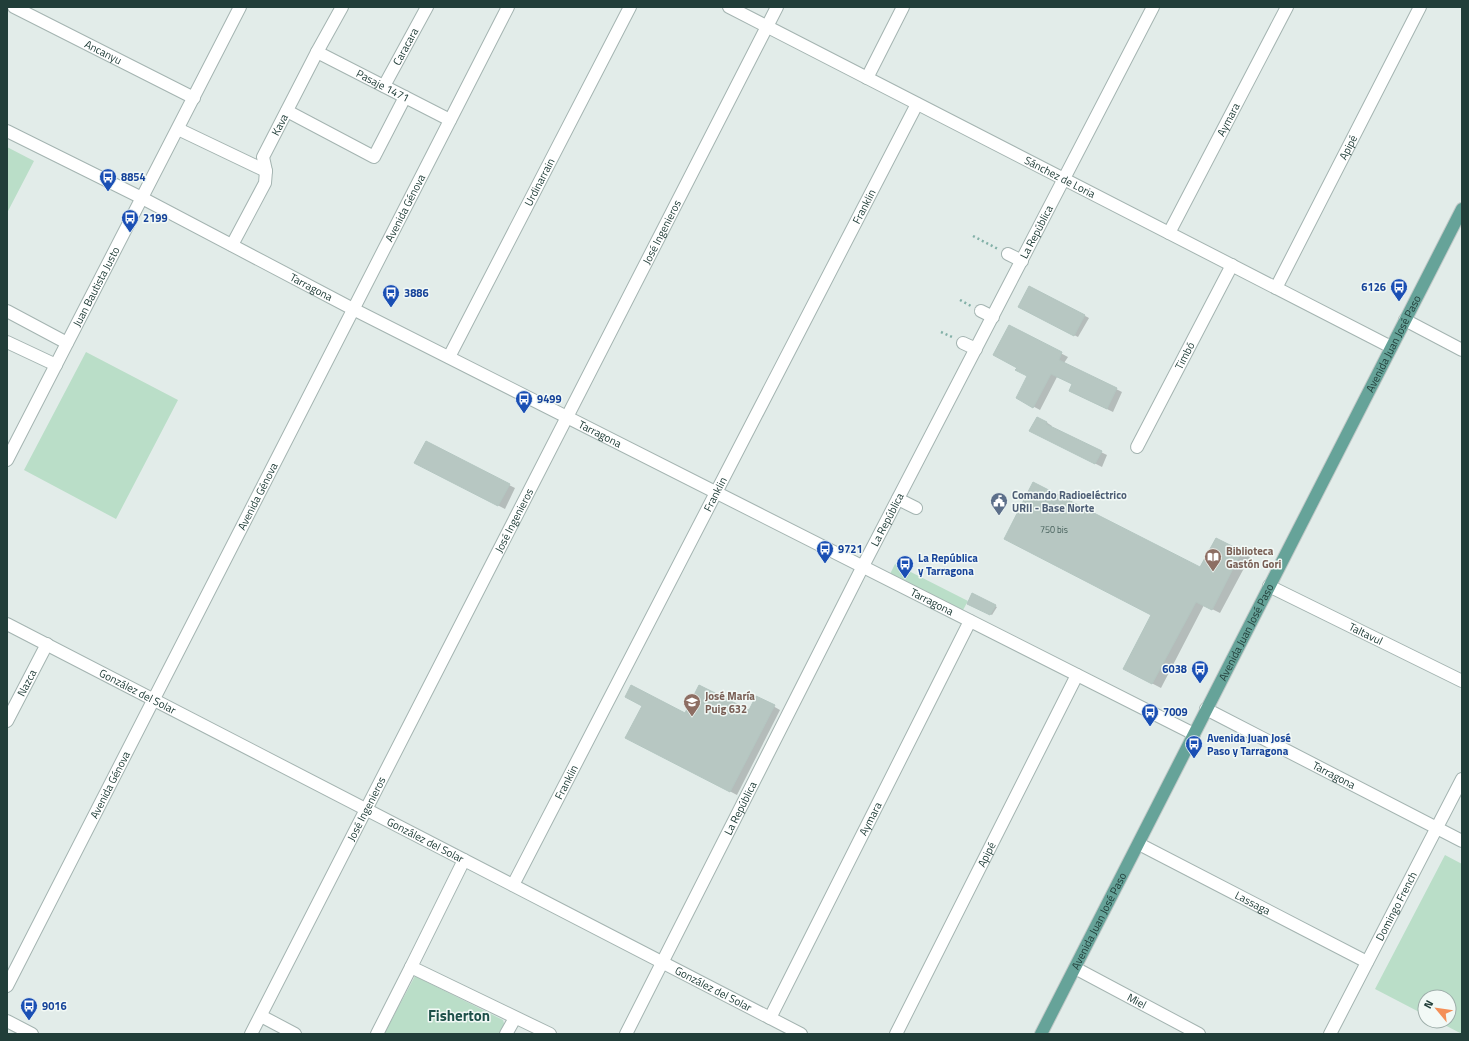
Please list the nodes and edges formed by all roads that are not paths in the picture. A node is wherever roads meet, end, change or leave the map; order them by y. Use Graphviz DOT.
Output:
graph roads {
  1 [pos="14,7"];
  2 [pos="240,7"];
  3 [pos="342,7"];
  4 [pos="427,7"];
  5 [pos="508,7"];
  6 [pos="630,7"];
  7 [pos="729,7"];
  8 [pos="777,7"];
  9 [pos="903,7"];
  10 [pos="1153,7"];
  11 [pos="1287,7"];
  12 [pos="1420,7"];
  13 [pos="767,27"];
  14 [pos="317,52"];
  15 [pos="867,78"];
  16 [pos="384,86"];
  17 [pos="405,97"];
  18 [pos="194,98"];
  19 [pos="917,104"];
  20 [pos="287,111"];
  21 [pos="450,120"];
  22 [pos="178,130"];
  23 [pos="7,131"];
  24 [pos="266,171"];
  25 [pos="1064,179"];
  26 [pos="142,198"];
  27 [pos="1462,209"];
  28 [pos="1169,233"];
  29 [pos="232,245"];
  30 [pos="1008,254"];
  31 [pos="1022,261"];
  32 [pos="1232,265"];
  33 [pos="1276,288"];
  34 [pos="353,309"];
  35 [pos="981,311"];
  36 [pos="7,312"];
  37 [pos="992,317"];
  38 [pos="1405,320"];
  39 [pos="7,342"];
  40 [pos="67,343"];
  41 [pos="964,343"];
  42 [pos="1391,347"];
  43 [pos="976,349"];
  44 [pos="1462,350"];
  45 [pos="449,357"];
  46 [pos="56,365"];
  47 [pos="567,417"];
  48 [pos="1137,447"];
  49 [pos="7,460"];
  50 [pos="716,492"];
  51 [pos="898,499"];
  52 [pos="916,508"];
  53 [pos="863,566"];
  54 [pos="1269,586"];
  55 [pos="970,621"];
  56 [pos="7,624"];
  57 [pos="46,644"];
  58 [pos="1077,675"];
  59 [pos="1462,681"];
  60 [pos="153,700"];
  61 [pos="1206,709"];
  62 [pos="7,721"];
  63 [pos="1194,734"];
  64 [pos="1462,779"];
  65 [pos="367,809"];
  66 [pos="1436,828"];
  67 [pos="1462,841"];
  68 [pos="1139,844"];
  69 [pos="464,860"];
  70 [pos="513,885"];
  71 [pos="662,962"];
  72 [pos="1367,962"];
  73 [pos="411,967"];
  74 [pos="1075,968"];
  75 [pos="7,986"];
  76 [pos="261,1016"];
  77 [pos="515,1018"];
  78 [pos="770,1018"];
  79 [pos="7,1021"];
  80 [pos="32,1034"];
  81 [pos="251,1034"];
  82 [pos="295,1034"];
  83 [pos="377,1034"];
  84 [pos="506,1034"];
  85 [pos="550,1034"];
  86 [pos="626,1034"];
  87 [pos="801,1034"];
  88 [pos="896,1034"];
  89 [pos="1041,1034"];
  90 [pos="1199,1034"];
  91 [pos="1330,1034"];
  1 -- 18 [label="street, Ancanyu"];
  2 -- 18 [label="street, Juan Bautista Justo"];
  3 -- 14 [label="street, Kava"];
  4 -- 16 [label="street, Caracara"];
  5 -- 21 [label="street, Avenida Génova"];
  6 -- 45 [label="street, Urdinarrain"];
  7 -- 13 [label="street, Sánchez de Loria"];
  8 -- 13 [label="street, José Ingenieros"];
  9 -- 15 [label="street"];
  10 -- 25 [label="street, La República"];
  11 -- 28 [label="street, Aymara"];
  12 -- 33 [label="street, Apipé"];
  13 -- 15 [label="street, Sánchez de Loria"];
  13 -- 47 [label="street, José Ingenieros"];
  14 -- 16 [label="street, Pasaje 1471"];
  14 -- 20 [label="street, Kava"];
  15 -- 19 [label="street, Sánchez de Loria"];
  16 -- 17 [label="street, Pasaje 1471"];
  17 -- 20 [label="street"];
  17 -- 21 [label="street, Pasaje 1471"];
  18 -- 22 [label="street, Juan Bautista Justo"];
  19 -- 25 [label="street, Sánchez de Loria"];
  19 -- 50 [label="street, Franklin"];
  20 -- 24 [label="street, Kava"];
  21 -- 34 [label="street, Avenida Génova"];
  22 -- 24 [label="street"];
  22 -- 26 [label="street, Juan Bautista Justo"];
  23 -- 26 [label="street, Tarragona"];
  24 -- 29 [label="street, Kava"];
  25 -- 28 [label="street, Sánchez de Loria"];
  25 -- 31 [label="street, La República"];
  26 -- 29 [label="street, Tarragona"];
  26 -- 40 [label="street, Juan Bautista Justo"];
  27 -- 38 [label="main road, Avenida Juan José Paso"];
  28 -- 32 [label="street, Sánchez de Loria"];
  29 -- 34 [label="street, Tarragona"];
  30 -- 31 [label="street"];
  31 -- 37 [label="street, La República"];
  32 -- 33 [label="street, Sánchez de Loria"];
  32 -- 48 [label="street, Timbó"];
  33 -- 42 [label="street, Sánchez de Loria"];
  34 -- 45 [label="street, Tarragona"];
  34 -- 60 [label="street, Avenida Génova"];
  35 -- 37 [label="street"];
  36 -- 40 [label="street"];
  37 -- 43 [label="street, La República"];
  38 -- 42 [label="main road, Avenida Juan José Paso"];
  38 -- 44 [label="street"];
  39 -- 46 [label="street"];
  40 -- 46 [label="street, Juan Bautista Justo"];
  41 -- 43 [label="street"];
  42 -- 54 [label="main road, Avenida Juan José Paso"];
  43 -- 51 [label="street, La República"];
  45 -- 47 [label="street, Tarragona"];
  46 -- 49 [label="street, Juan Bautista Justo"];
  47 -- 50 [label="street, Tarragona"];
  47 -- 65 [label="street, José Ingenieros"];
  50 -- 53 [label="street, Tarragona"];
  50 -- 70 [label="street, Franklin"];
  51 -- 52 [label="street"];
  51 -- 53 [label="street, La República"];
  53 -- 55 [label="street, Tarragona"];
  53 -- 71 [label="street, La República"];
  54 -- 59 [label="street, Taltavul"];
  54 -- 61 [label="main road, Avenida Juan José Paso"];
  55 -- 58 [label="street, Tarragona"];
  55 -- 78 [label="street, Aymara"];
  56 -- 57 [label="street, González del Solar"];
  57 -- 60 [label="street, González del Solar"];
  57 -- 62 [label="street, Nazca"];
  58 -- 63 [label="street, Tarragona"];
  58 -- 88 [label="street, Apipé"];
  60 -- 65 [label="street, González del Solar"];
  60 -- 75 [label="street, Avenida Génova"];
  61 -- 63 [label="main road, Avenida Juan José Paso"];
  61 -- 66 [label="street, Tarragona"];
  63 -- 68 [label="main road, Avenida Juan José Paso"];
  64 -- 66 [label="street, Domingo French"];
  65 -- 69 [label="street, González del Solar"];
  65 -- 76 [label="street, José Ingenieros"];
  66 -- 67 [label="street, Tarragona"];
  66 -- 72 [label="street, Domingo French"];
  68 -- 72 [label="street, Lassaga"];
  68 -- 74 [label="main road, Avenida Juan José Paso"];
  69 -- 70 [label="street, González del Solar"];
  69 -- 73 [label="street"];
  70 -- 71 [label="street, González del Solar"];
  71 -- 78 [label="street, González del Solar"];
  71 -- 86 [label="street, La República"];
  72 -- 91 [label="street, Domingo French"];
  73 -- 77 [label="street"];
  73 -- 83 [label="street"];
  74 -- 89 [label="main road, Avenida Juan José Paso"];
  74 -- 90 [label="street, Miel"];
  76 -- 81 [label="street, José Ingenieros"];
  76 -- 82 [label="street"];
  77 -- 84 [label="street"];
  77 -- 85 [label="street"];
  78 -- 87 [label="street, González del Solar"];
  79 -- 80 [label="street"];
}
